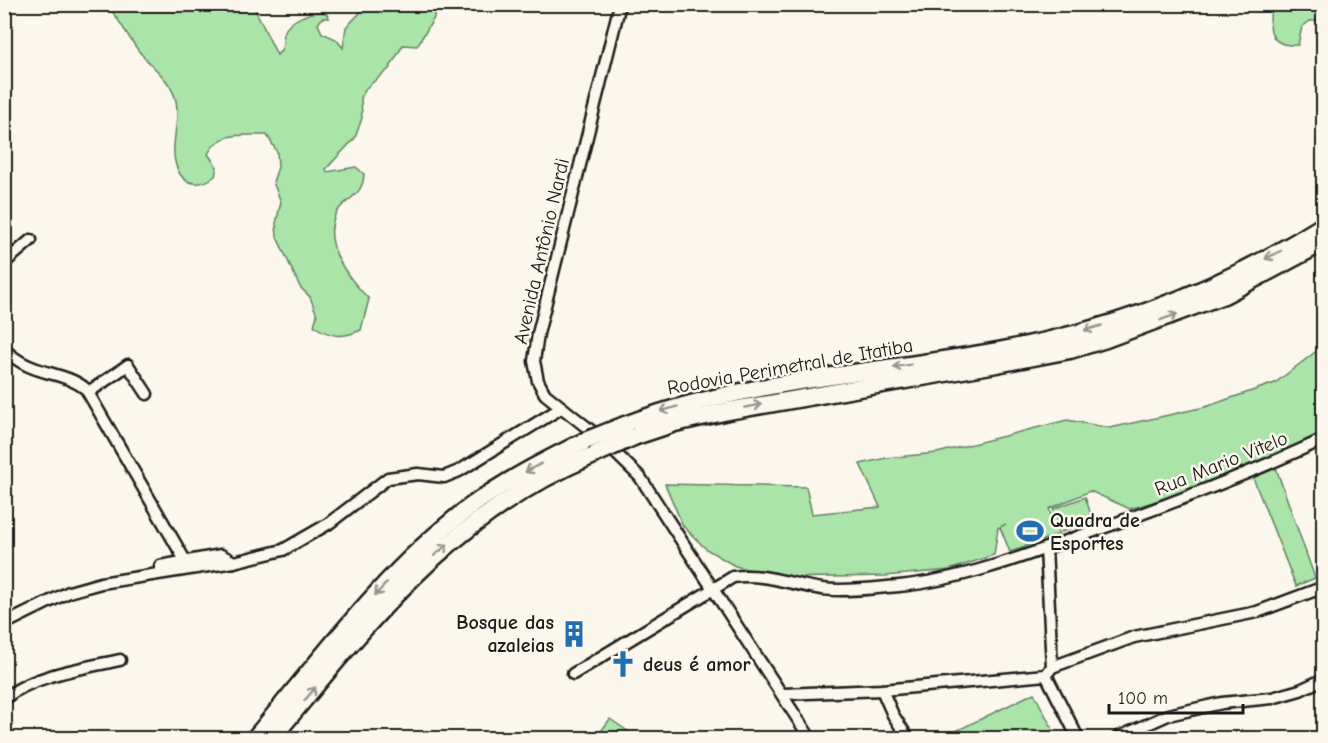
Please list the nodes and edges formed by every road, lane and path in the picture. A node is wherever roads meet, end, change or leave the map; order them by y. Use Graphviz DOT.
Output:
graph roads {
  1 [pos="620,4"];
  2 [pos="1323,225"];
  3 [pos="31,240"];
  4 [pos="1323,242"];
  5 [pos="4,263"];
  6 [pos="4,350"];
  7 [pos="89,392"];
  8 [pos="147,394"];
  9 [pos="561,408"];
  10 [pos="631,431"];
  11 [pos="1323,439"];
  12 [pos="590,448"];
  13 [pos="1046,548"];
  14 [pos="186,561"];
  15 [pos="234,562"];
  16 [pos="140,576"];
  17 [pos="714,587"];
  18 [pos="1323,587"];
  19 [pos="4,624"];
  20 [pos="120,660"];
  21 [pos="1049,671"];
  22 [pos="573,674"];
  23 [pos="1323,680"];
  24 [pos="882,690"];
  25 [pos="783,693"];
  26 [pos="4,699"];
  27 [pos="255,738"];
  28 [pos="272,738"];
  29 [pos="810,738"];
  30 [pos="908,738"];
  31 [pos="1078,738"];
  32 [pos="1117,738"];
  1 -- 9 [label="street, Avenida Antônio Nardi"];
  2 -- 10 [label="highway, Rodovia Perimetral de Itatiba, one-way"];
  3 -- 5 [label="street"];
  10 -- 4 [label="highway, Rodovia Perimetral de Itatiba, one-way"];
  6 -- 7 [label="street"];
  7 -- 8 [label="street"];
  7 -- 14 [label="street"];
  9 -- 15 [label="street"];
  9 -- 17 [label="street, Avenida Antônio Nardi"];
  10 -- 12 [label="highway, Rodovia Perimetral de Itatiba, bridge"];
  11 -- 13 [label="street, Rua Mario Vitelo"];
  12 -- 27 [label="highway, Rodovia Perimetral de Itatiba, one-way"];
  28 -- 12 [label="highway, Rodovia Perimetral de Itatiba, one-way"];
  13 -- 17 [label="street, Rua Mario Vitelo"];
  13 -- 21 [label="street"];
  14 -- 15 [label="street"];
  14 -- 16 [label="street"];
  15 -- 16 [label="street"];
  16 -- 19 [label="street"];
  17 -- 22 [label="street, Rua Mario Vitelo"];
  17 -- 25 [label="street, Avenida Antônio Nardi"];
  18 -- 21 [label="street"];
  20 -- 26 [label="street"];
  21 -- 24 [label="street"];
  21 -- 31 [label="street"];
  23 -- 32 [label="street"];
  24 -- 25 [label="street"];
  24 -- 30 [label="street"];
  25 -- 29 [label="street, Avenida Antônio Nardi"];
}
